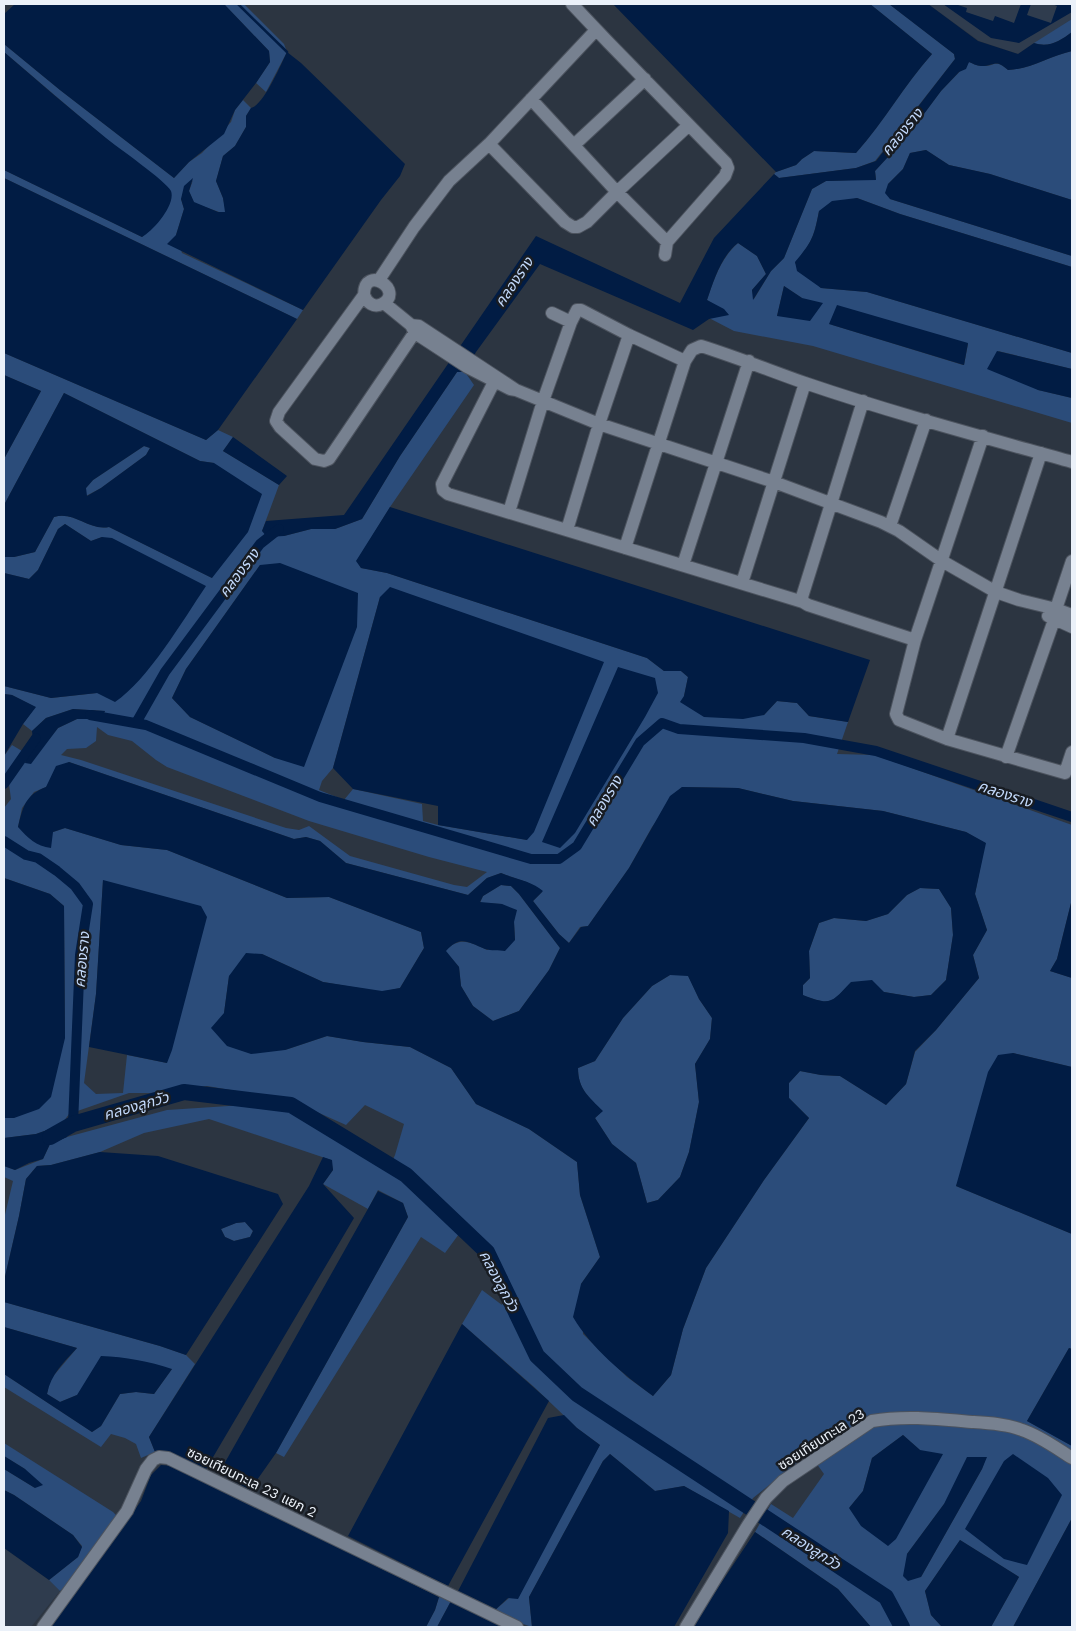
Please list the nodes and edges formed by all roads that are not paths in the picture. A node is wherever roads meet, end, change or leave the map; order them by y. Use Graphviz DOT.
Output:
graph roads {
  1 [pos="572,4"];
  2 [pos="596,30"];
  3 [pos="645,79"];
  4 [pos="531,99"];
  5 [pos="689,125"];
  6 [pos="489,144"];
  7 [pos="574,145"];
  8 [pos="617,192"];
  9 [pos="379,280"];
  10 [pos="364,295"];
  11 [pos="384,303"];
  12 [pos="552,313"];
  13 [pos="571,322"];
  14 [pos="415,328"];
  15 [pos="629,335"];
  16 [pos="685,361"];
  17 [pos="749,361"];
  18 [pos="470,363"];
  19 [pos="494,382"];
  20 [pos="805,383"];
  21 [pos="516,390"];
  22 [pos="543,401"];
  23 [pos="863,401"];
  24 [pos="926,420"];
  25 [pos="599,424"];
  26 [pos="982,436"];
  27 [pos="658,444"];
  28 [pos="1041,453"];
  29 [pos="715,462"];
  30 [pos="1072,462"];
  31 [pos="774,482"];
  32 [pos="831,504"];
  33 [pos="509,512"];
  34 [pos="890,526"];
  35 [pos="567,530"];
  36 [pos="625,548"];
  37 [pos="942,561"];
  38 [pos="1072,561"];
  39 [pos="683,565"];
  40 [pos="742,583"];
  41 [pos="996,592"];
  42 [pos="803,602"];
  43 [pos="1055,614"];
  44 [pos="1072,615"];
  45 [pos="1072,627"];
  46 [pos="915,640"];
  47 [pos="947,739"];
  48 [pos="1072,752"];
  49 [pos="1006,757"];
  50 [pos="1069,774"];
  51 [pos="1072,1458"];
  52 [pos="42,1627"];
  53 [pos="517,1627"];
  54 [pos="686,1627"];
  1 -- 2 [label="street"];
  2 -- 3 [label="street"];
  2 -- 4 [label="street"];
  3 -- 5 [label="street"];
  3 -- 7 [label="street"];
  4 -- 6 [label="street"];
  4 -- 7 [label="street"];
  5 -- 8 [label="street"];
  5 -- 8 [label="street"];
  6 -- 8 [label="street"];
  6 -- 9 [label="street"];
  7 -- 8 [label="street"];
  9 -- 10 [label="street"];
  9 -- 11 [label="street"];
  10 -- 11 [label="street"];
  10 -- 14 [label="street"];
  11 -- 14 [label="street"];
  12 -- 13 [label="street"];
  13 -- 15 [label="street"];
  13 -- 22 [label="street"];
  14 -- 18 [label="street"];
  15 -- 16 [label="street"];
  15 -- 25 [label="street"];
  16 -- 17 [label="street"];
  16 -- 27 [label="street"];
  17 -- 20 [label="street"];
  17 -- 29 [label="street"];
  18 -- 19 [label="street"];
  18 -- 21 [label="street"];
  19 -- 21 [label="street"];
  19 -- 33 [label="street"];
  20 -- 23 [label="street"];
  20 -- 31 [label="street"];
  21 -- 22 [label="street"];
  22 -- 25 [label="street"];
  22 -- 33 [label="street"];
  23 -- 24 [label="street"];
  23 -- 32 [label="street"];
  24 -- 26 [label="street"];
  24 -- 34 [label="street"];
  25 -- 27 [label="street"];
  25 -- 35 [label="street"];
  26 -- 28 [label="street"];
  26 -- 37 [label="street"];
  27 -- 29 [label="street"];
  27 -- 36 [label="street"];
  28 -- 30 [label="street"];
  28 -- 41 [label="street"];
  29 -- 31 [label="street"];
  29 -- 39 [label="street"];
  31 -- 32 [label="street"];
  31 -- 40 [label="street"];
  32 -- 34 [label="street"];
  32 -- 42 [label="street"];
  33 -- 35 [label="street"];
  34 -- 37 [label="street"];
  35 -- 36 [label="street"];
  36 -- 39 [label="street"];
  37 -- 41 [label="street"];
  37 -- 46 [label="street"];
  38 -- 43 [label="street"];
  39 -- 40 [label="street"];
  40 -- 42 [label="street"];
  41 -- 43 [label="street"];
  41 -- 47 [label="street"];
  42 -- 46 [label="street"];
  43 -- 44 [label="street"];
  43 -- 45 [label="street"];
  43 -- 49 [label="street"];
  46 -- 47 [label="street"];
  47 -- 49 [label="street"];
  48 -- 50 [label="street"];
  49 -- 50 [label="street"];
  51 -- 54 [label="street, ซอยเทียนทะเล 23"];
  52 -- 53 [label="street, ซอยเทียนทะเล 23 แยก 2"];
}
